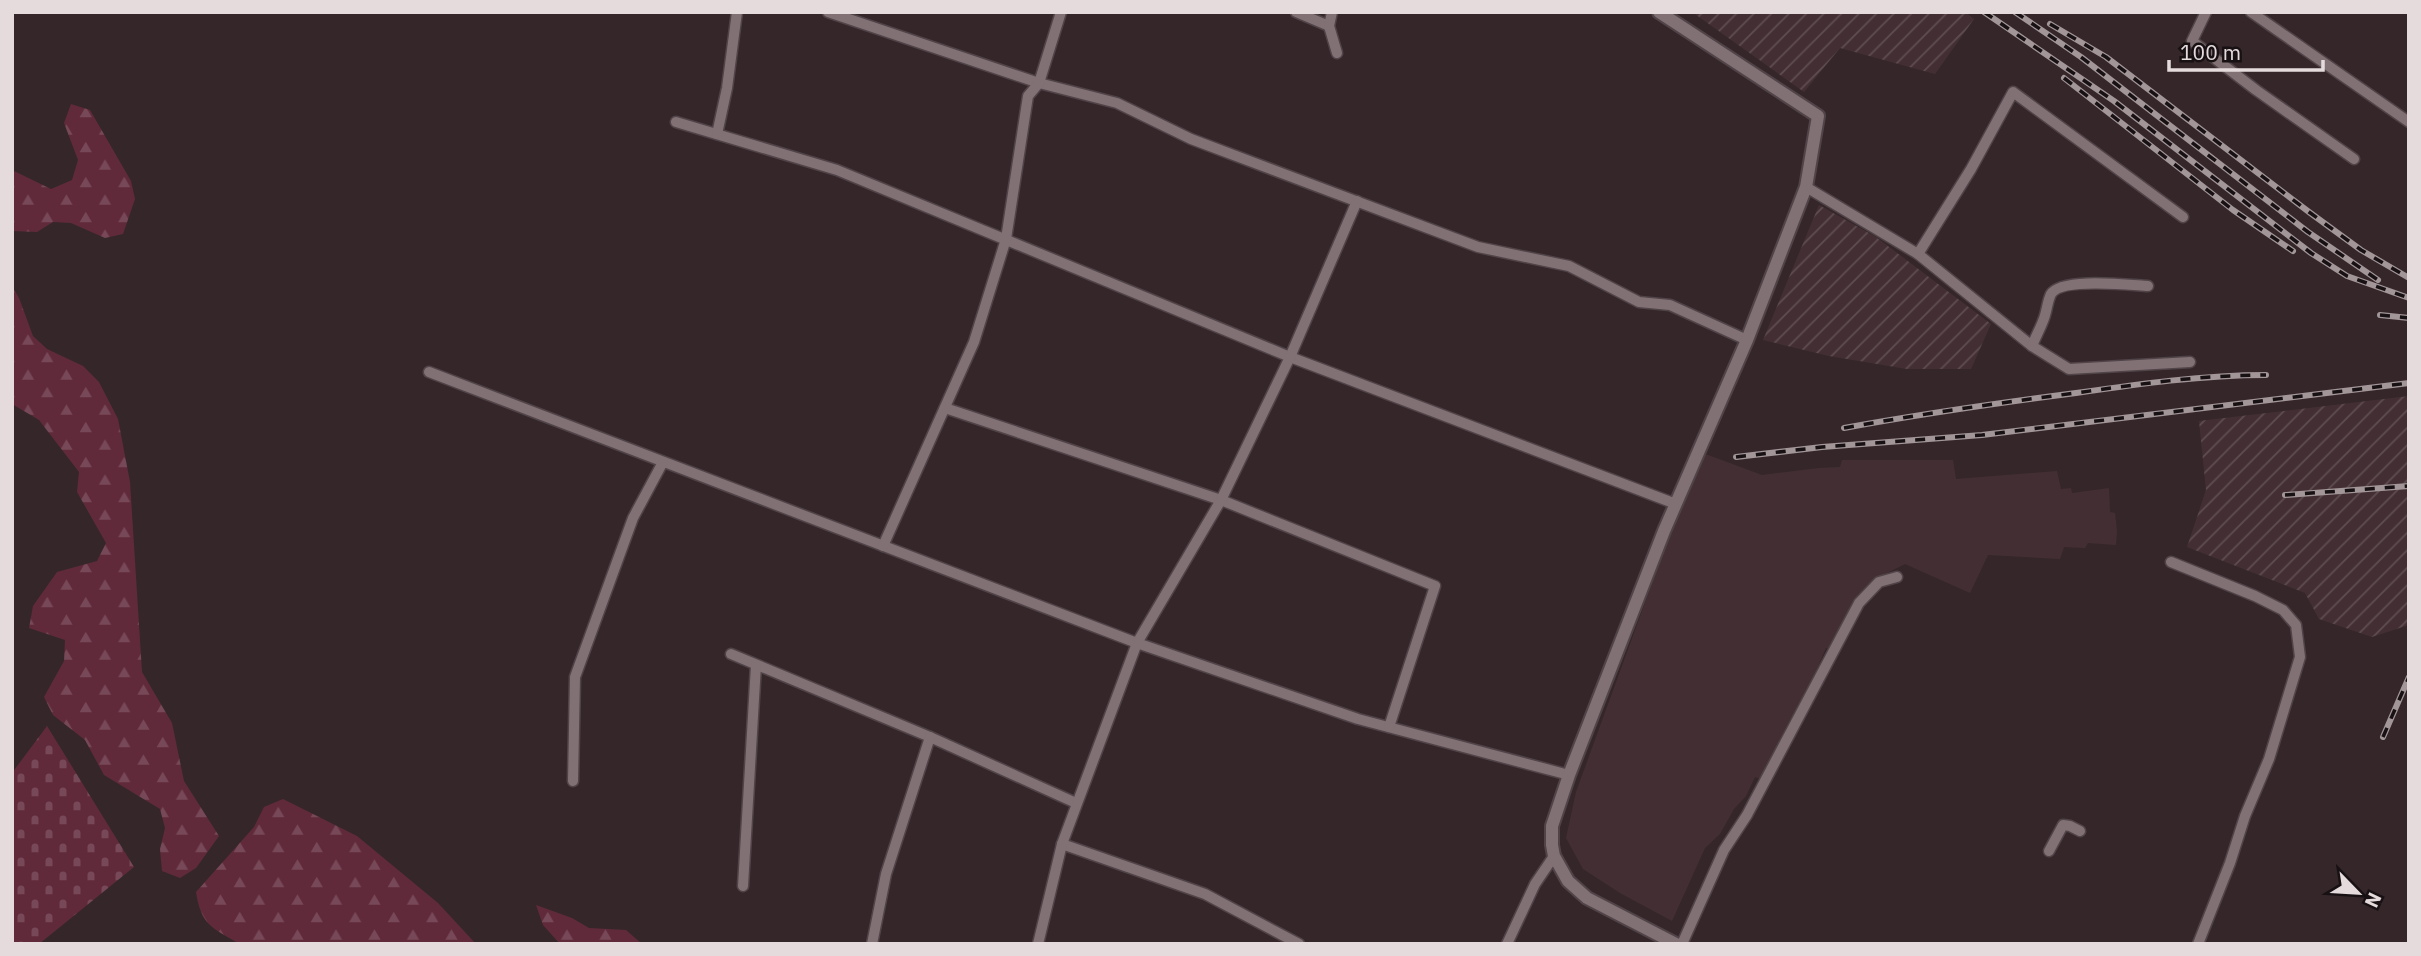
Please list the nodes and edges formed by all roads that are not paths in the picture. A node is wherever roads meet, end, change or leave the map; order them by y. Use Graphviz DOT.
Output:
graph roads {
  1 [pos="737,12"];
  2 [pos="828,12"];
  3 [pos="1061,12"];
  4 [pos="1296,12"];
  5 [pos="1332,12"];
  6 [pos="1659,12"];
  7 [pos="2206,12"];
  8 [pos="2251,12"];
  9 [pos="1329,26"];
  10 [pos="1337,53"];
  11 [pos="1039,83"];
  12 [pos="676,122"];
  13 [pos="2409,122"];
  14 [pos="717,134"];
  15 [pos="2354,159"];
  16 [pos="1807,187"];
  17 [pos="1357,201"];
  18 [pos="2183,217"];
  19 [pos="1006,239"];
  20 [pos="1918,254"];
  21 [pos="2148,286"];
  22 [pos="1747,340"];
  23 [pos="2032,346"];
  24 [pos="1290,357"];
  25 [pos="2190,362"];
  26 [pos="429,372"];
  27 [pos="945,408"];
  28 [pos="663,462"];
  29 [pos="1220,500"];
  30 [pos="1676,504"];
  31 [pos="883,546"];
  32 [pos="2171,562"];
  33 [pos="1897,577"];
  34 [pos="1137,642"];
  35 [pos="731,654"];
  36 [pos="756,665"];
  37 [pos="1389,727"];
  38 [pos="930,737"];
  39 [pos="1569,775"];
  40 [pos="573,781"];
  41 [pos="1076,803"];
  42 [pos="2081,831"];
  43 [pos="1062,844"];
  44 [pos="2049,850"];
  45 [pos="1554,856"];
  46 [pos="743,886"];
  47 [pos="1293,942"];
  48 [pos="872,944"];
  49 [pos="1038,944"];
  50 [pos="1507,944"];
  51 [pos="1676,944"];
  52 [pos="1682,944"];
  53 [pos="2198,944"];
  1 -- 14 [label="street"];
  2 -- 11 [label="street"];
  3 -- 11 [label="street"];
  4 -- 9 [label="street"];
  5 -- 9 [label="street"];
  6 -- 16 [label="street"];
  7 -- 15 [label="street"];
  8 -- 13 [label="street"];
  9 -- 10 [label="street"];
  11 -- 17 [label="street"];
  11 -- 19 [label="street"];
  12 -- 14 [label="street"];
  14 -- 19 [label="street"];
  16 -- 20 [label="street"];
  16 -- 22 [label="street"];
  17 -- 22 [label="street"];
  17 -- 24 [label="street"];
  18 -- 20 [label="street"];
  19 -- 24 [label="street"];
  19 -- 27 [label="street"];
  20 -- 23 [label="street"];
  21 -- 23 [label="street"];
  22 -- 30 [label="street"];
  23 -- 25 [label="street"];
  24 -- 29 [label="street"];
  24 -- 30 [label="street"];
  26 -- 28 [label="street"];
  27 -- 29 [label="street"];
  27 -- 31 [label="street"];
  28 -- 31 [label="street"];
  28 -- 40 [label="street"];
  29 -- 34 [label="street"];
  29 -- 37 [label="street"];
  30 -- 39 [label="street"];
  31 -- 34 [label="street"];
  32 -- 53 [label="street"];
  33 -- 52 [label="street"];
  34 -- 37 [label="street"];
  34 -- 41 [label="street"];
  35 -- 36 [label="street"];
  36 -- 38 [label="street"];
  36 -- 46 [label="street"];
  37 -- 39 [label="street"];
  38 -- 41 [label="street"];
  38 -- 48 [label="street"];
  39 -- 45 [label="street"];
  41 -- 43 [label="street"];
  42 -- 44 [label="street"];
  43 -- 47 [label="street"];
  43 -- 49 [label="street"];
  45 -- 50 [label="street"];
  45 -- 51 [label="street"];
}
